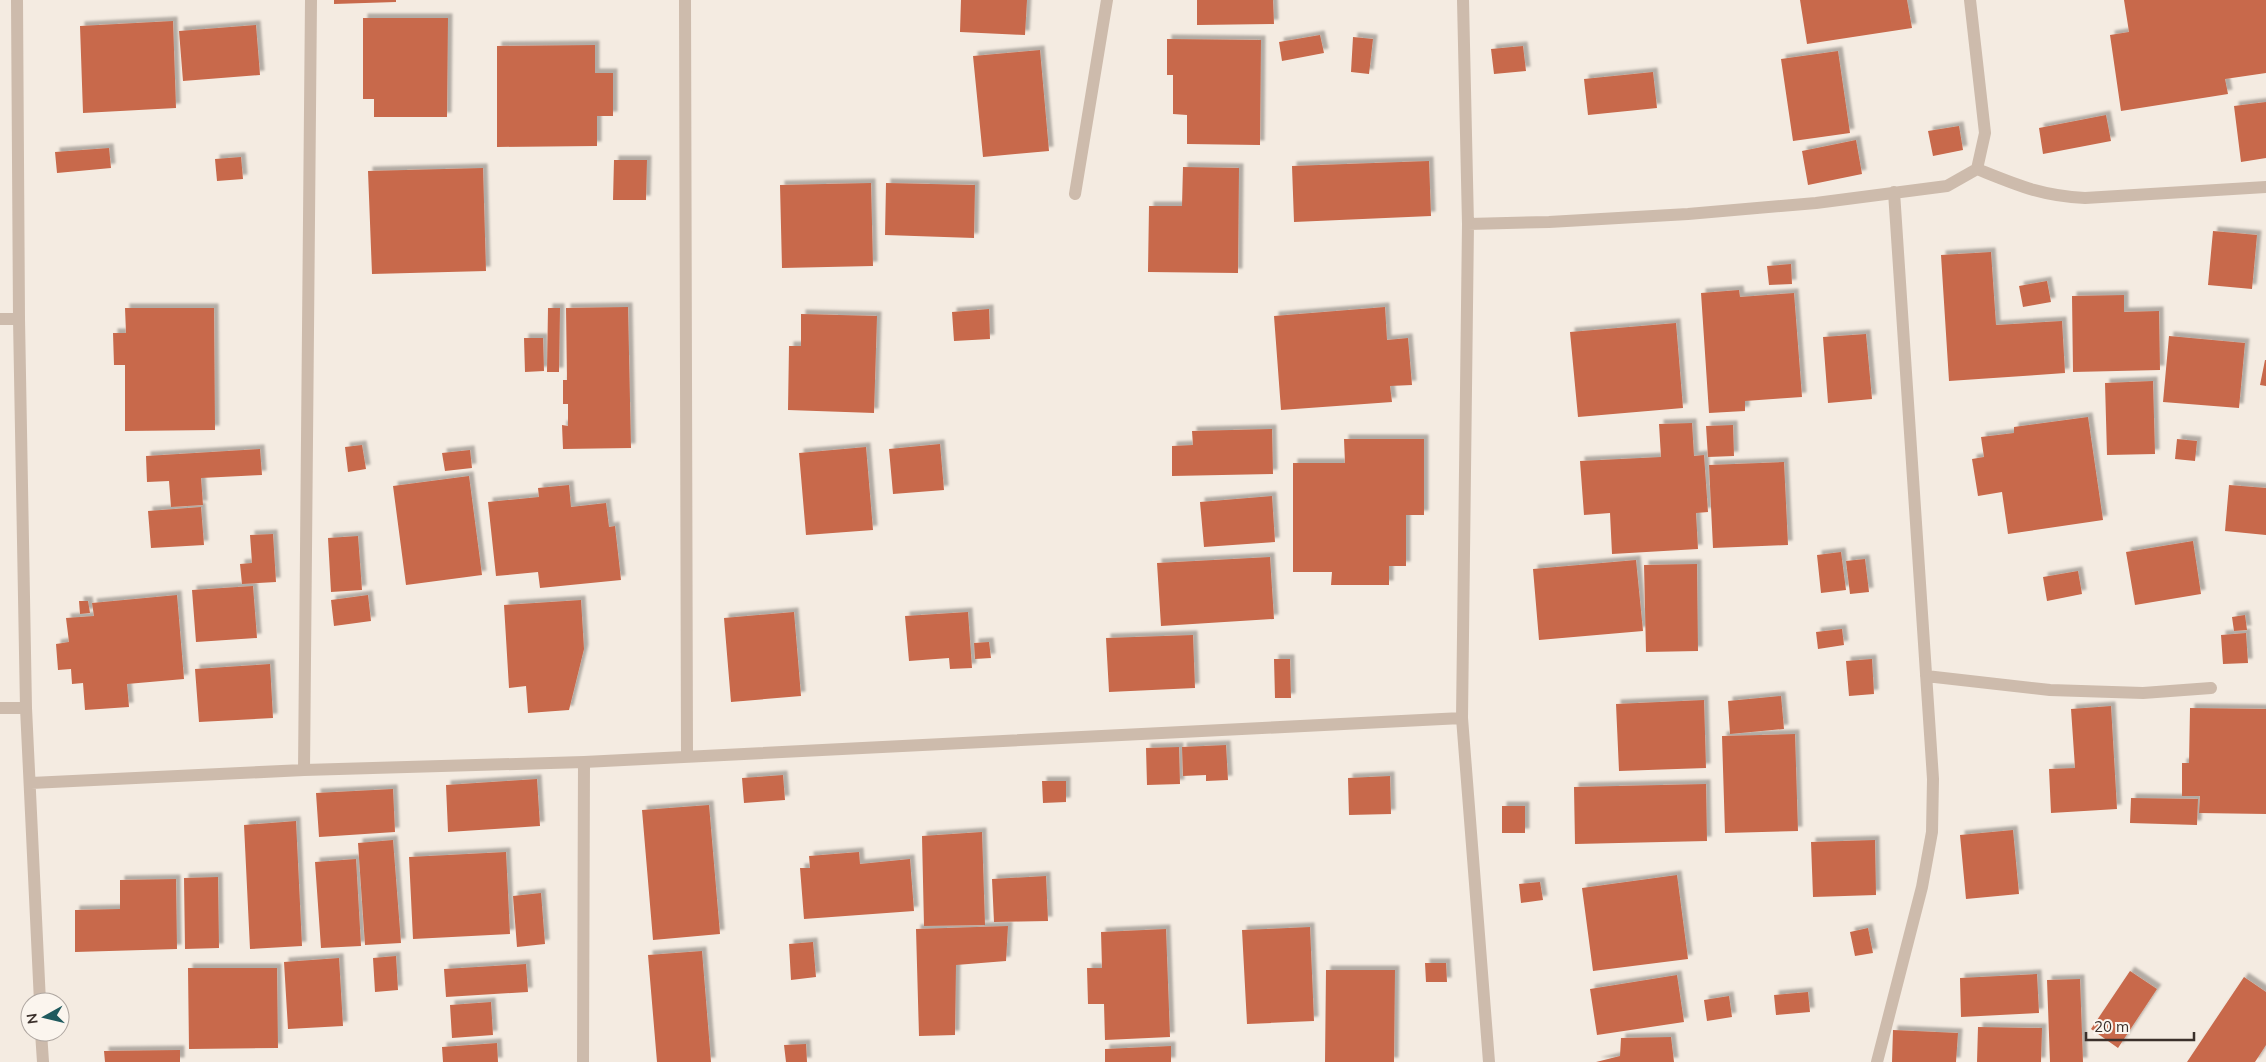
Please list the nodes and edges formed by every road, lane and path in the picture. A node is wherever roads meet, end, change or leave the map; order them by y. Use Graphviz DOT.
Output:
graph roads {
  1 [pos="17,0"];
  2 [pos="311,0"];
  3 [pos="685,0"];
  4 [pos="1106,0"];
  5 [pos="1463,0"];
  6 [pos="1970,0"];
  7 [pos="1977,169"];
  8 [pos="2266,187"];
  9 [pos="1894,192"];
  10 [pos="1075,194"];
  11 [pos="1468,224"];
  12 [pos="0,319"];
  13 [pos="19,319"];
  14 [pos="1926,676"];
  15 [pos="2211,688"];
  16 [pos="0,708"];
  17 [pos="26,708"];
  18 [pos="1462,718"];
  19 [pos="687,756"];
  20 [pos="584,762"];
  21 [pos="304,770"];
  22 [pos="31,783"];
  23 [pos="40,992"];
  24 [pos="42,1042"];
  25 [pos="43,1062"];
  26 [pos="583,1062"];
  27 [pos="1489,1062"];
  28 [pos="1877,1062"];
  1 -- 13 [label="street"];
  2 -- 21 [label="street"];
  3 -- 19 [label="street"];
  4 -- 10 [label="street"];
  5 -- 11 [label="street"];
  6 -- 7 [label="street"];
  7 -- 8 [label="street"];
  7 -- 9 [label="street"];
  9 -- 11 [label="street"];
  9 -- 14 [label="street"];
  11 -- 18 [label="street"];
  12 -- 13 [label="street"];
  13 -- 17 [label="street"];
  14 -- 15 [label="street"];
  14 -- 28 [label="street"];
  16 -- 17 [label="street"];
  17 -- 22 [label="street"];
  18 -- 19 [label="street"];
  18 -- 27 [label="street"];
  19 -- 20 [label="street"];
  20 -- 21 [label="street"];
  20 -- 26 [label="street"];
  21 -- 22 [label="street"];
  22 -- 23 [label="street"];
  24 -- 25 [label="street"];
}
